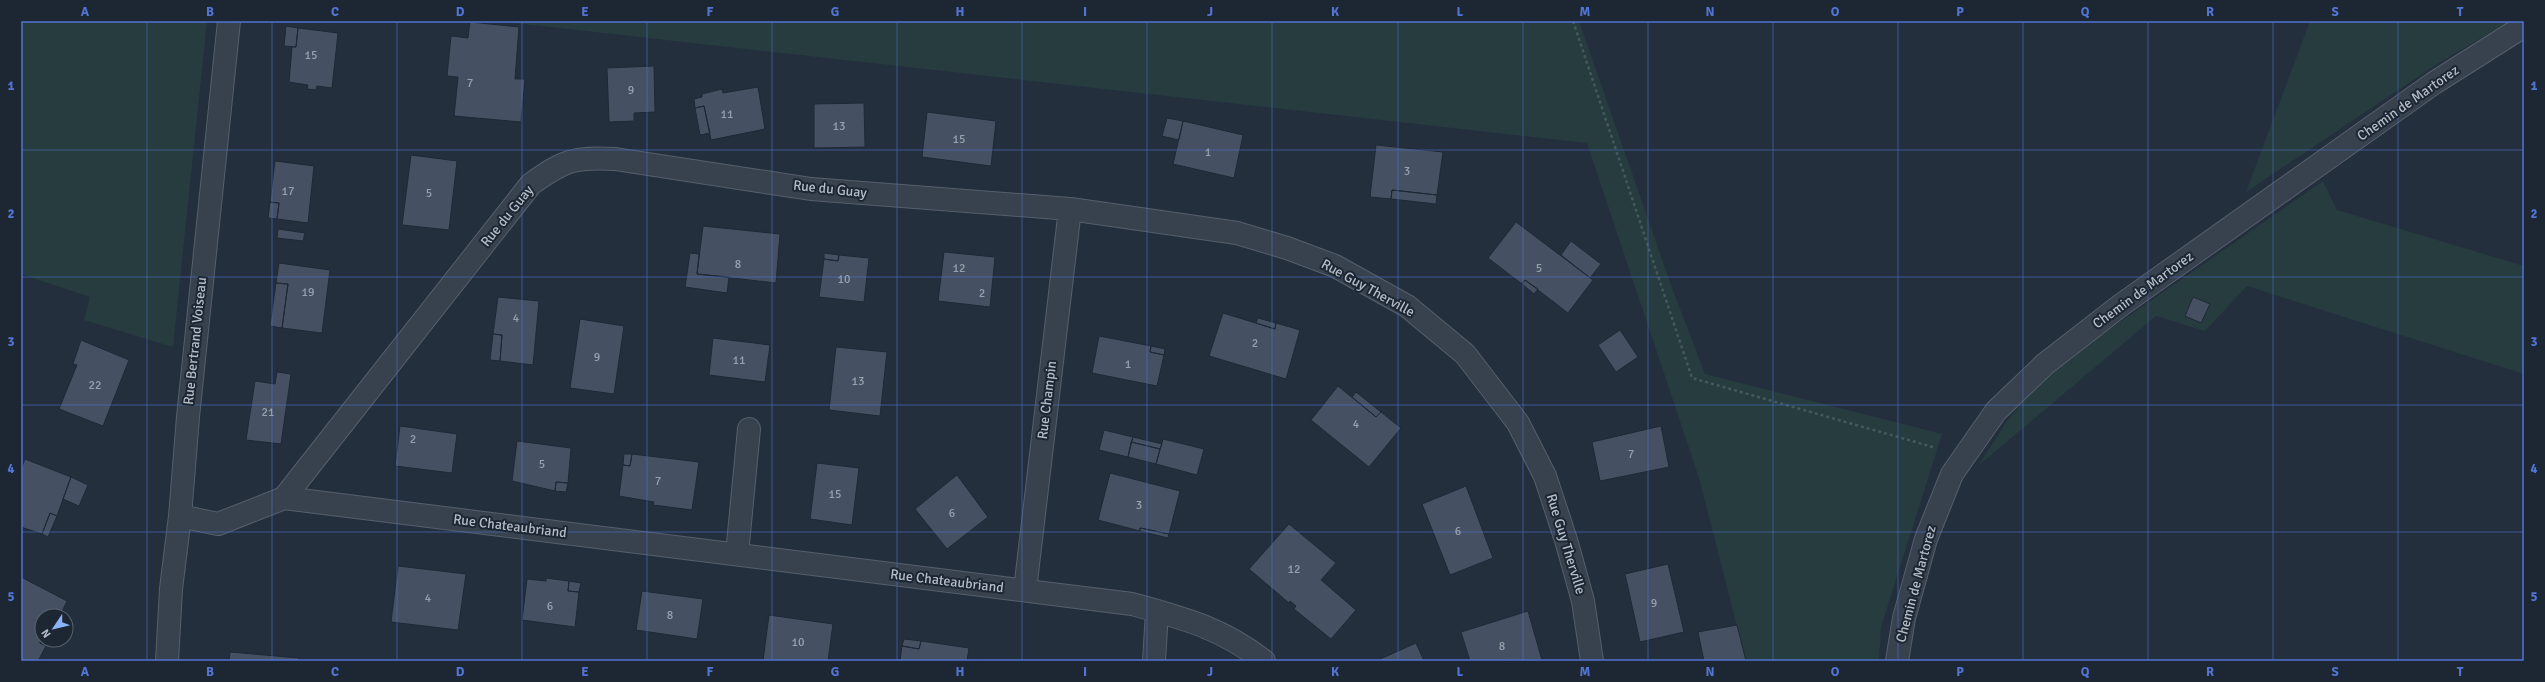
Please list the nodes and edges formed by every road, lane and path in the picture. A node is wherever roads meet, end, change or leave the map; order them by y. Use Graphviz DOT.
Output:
graph roads {
  1 [pos="229,21"];
  2 [pos="1573,21"];
  3 [pos="2524,26"];
  4 [pos="1070,208"];
  5 [pos="749,429"];
  6 [pos="1965,456"];
  7 [pos="284,498"];
  8 [pos="180,516"];
  9 [pos="737,554"];
  10 [pos="1025,590"];
  11 [pos="1156,611"];
  12 [pos="167,661"];
  13 [pos="1154,661"];
  14 [pos="1264,661"];
  15 [pos="1592,661"];
  16 [pos="1897,661"];
  1 -- 8 [label="street, Rue Bertrand Voiseau"];
  2 -- 6 [label="path"];
  3 -- 6 [label="street, Chemin de Martorez"];
  4 -- 7 [label="street, Rue du Guay"];
  4 -- 10 [label="street, Rue Champin"];
  4 -- 15 [label="street, Rue Guy Therville"];
  5 -- 9 [label="street"];
  6 -- 16 [label="street, Chemin de Martorez"];
  7 -- 8 [label="street"];
  7 -- 9 [label="street, Rue Chateaubriand"];
  8 -- 12 [label="street, Rue Bertrand Voiseau"];
  9 -- 10 [label="street, Rue Chateaubriand"];
  10 -- 11 [label="street, Rue Chateaubriand"];
  11 -- 13 [label="street"];
  11 -- 14 [label="street"];
}
